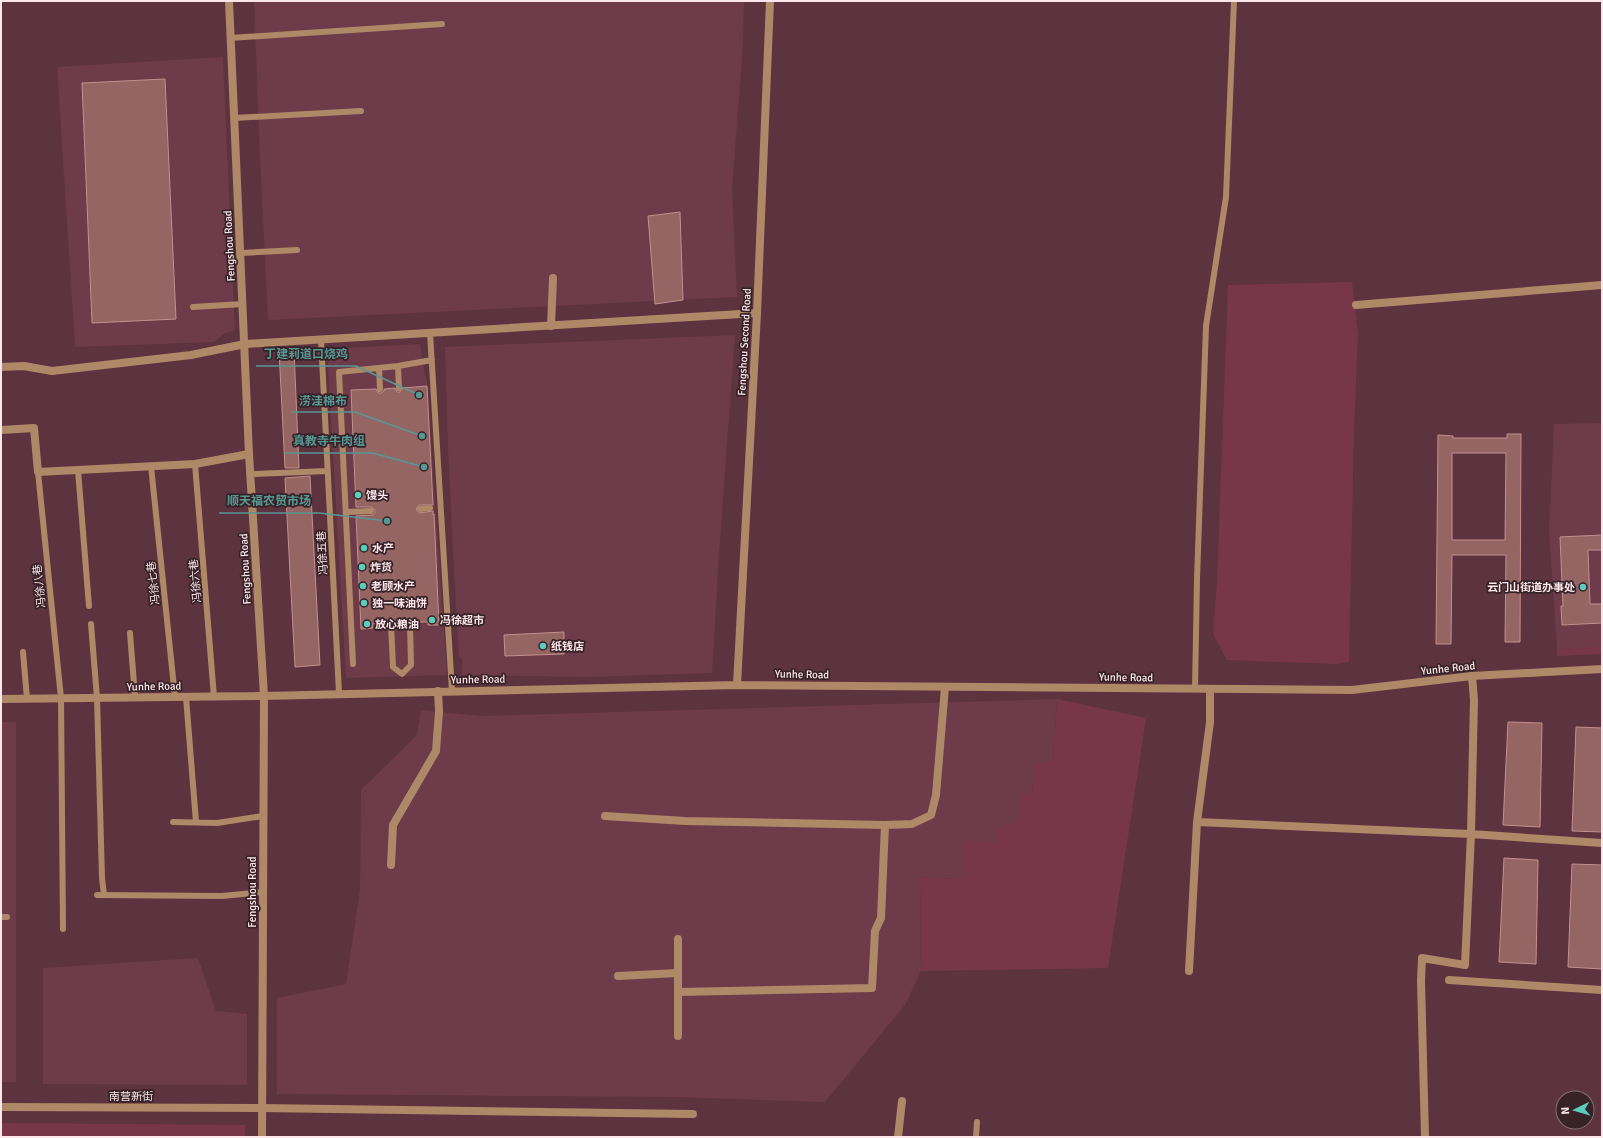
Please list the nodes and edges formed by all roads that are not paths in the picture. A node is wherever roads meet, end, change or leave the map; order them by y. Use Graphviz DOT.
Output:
graph roads {
  1 [pos="229,1"];
  2 [pos="770,1"];
  3 [pos="1234,1"];
  4 [pos="442,24"];
  5 [pos="230,38"];
  6 [pos="361,111"];
  7 [pos="234,118"];
  8 [pos="297,250"];
  9 [pos="241,253"];
  10 [pos="553,278"];
  11 [pos="1602,285"];
  12 [pos="243,304"];
  13 [pos="1356,305"];
  14 [pos="193,307"];
  15 [pos="757,313"];
  16 [pos="551,326"];
  17 [pos="430,333"];
  18 [pos="321,339"];
  19 [pos="245,344"];
  20 [pos="432,360"];
  21 [pos="398,366"];
  22 [pos="1,368"];
  23 [pos="378,368"];
  24 [pos="399,388"];
  25 [pos="380,389"];
  26 [pos="1,430"];
  27 [pos="249,454"];
  28 [pos="195,464"];
  29 [pos="151,466"];
  30 [pos="78,470"];
  31 [pos="328,471"];
  32 [pos="38,472"];
  33 [pos="251,474"];
  34 [pos="430,508"];
  35 [pos="420,509"];
  36 [pos="371,511"];
  37 [pos="347,512"];
  38 [pos="89,606"];
  39 [pos="410,622"];
  40 [pos="391,623"];
  41 [pos="91,624"];
  42 [pos="130,633"];
  43 [pos="23,652"];
  44 [pos="353,664"];
  45 [pos="1602,669"];
  46 [pos="1472,676"];
  47 [pos="737,685"];
  48 [pos="945,687"];
  49 [pos="1195,689"];
  50 [pos="1210,689"];
  51 [pos="438,691"];
  52 [pos="452,691"];
  53 [pos="339,694"];
  54 [pos="214,696"];
  55 [pos="264,696"];
  56 [pos="174,697"];
  57 [pos="186,697"];
  58 [pos="61,698"];
  59 [pos="97,698"];
  60 [pos="135,698"];
  61 [pos="1,699"];
  62 [pos="27,699"];
  63 [pos="263,816"];
  64 [pos="605,816"];
  65 [pos="173,822"];
  66 [pos="196,822"];
  67 [pos="1197,822"];
  68 [pos="885,825"];
  69 [pos="1472,834"];
  70 [pos="1602,843"];
  71 [pos="391,865"];
  72 [pos="263,892"];
  73 [pos="97,895"];
  74 [pos="104,895"];
  75 [pos="63,929"];
  76 [pos="678,939"];
  77 [pos="1189,972"];
  78 [pos="678,973"];
  79 [pos="618,976"];
  80 [pos="1449,980"];
  81 [pos="1602,990"];
  82 [pos="678,992"];
  83 [pos="678,1036"];
  84 [pos="902,1101"];
  85 [pos="1,1107"];
  86 [pos="261,1108"];
  87 [pos="693,1114"];
  88 [pos="977,1122"];
  89 [pos="262,1137"];
  90 [pos="898,1137"];
  91 [pos="976,1137"];
  92 [pos="1425,1137"];
  1 -- 5 [label="street, Fengshou Road"];
  2 -- 15 [label="street, Fengshou Second Road"];
  3 -- 49 [label="lane"];
  4 -- 5 [label="lane"];
  5 -- 7 [label="street, Fengshou Road"];
  6 -- 7 [label="lane"];
  7 -- 9 [label="street, Fengshou Road"];
  8 -- 9 [label="lane"];
  9 -- 12 [label="street, Fengshou Road"];
  10 -- 16 [label="street"];
  11 -- 13 [label="street"];
  12 -- 14 [label="lane"];
  12 -- 19 [label="street, Fengshou Road"];
  15 -- 16 [label="street"];
  15 -- 47 [label="street, Fengshou Second Road"];
  16 -- 17 [label="street"];
  17 -- 18 [label="street"];
  17 -- 20 [label="lane"];
  18 -- 19 [label="street"];
  18 -- 31 [label="lane, 冯徐五巷"];
  19 -- 22 [label="street"];
  19 -- 27 [label="street, Fengshou Road"];
  20 -- 21 [label="lane"];
  20 -- 52 [label="lane"];
  21 -- 23 [label="lane"];
  21 -- 24 [label="lane"];
  23 -- 25 [label="lane"];
  23 -- 37 [label="lane"];
  26 -- 32 [label="street"];
  27 -- 28 [label="street"];
  27 -- 33 [label="street, Fengshou Road"];
  28 -- 29 [label="street"];
  28 -- 54 [label="lane, 冯徐六巷"];
  29 -- 30 [label="street"];
  29 -- 56 [label="lane, 冯徐七巷"];
  30 -- 32 [label="street"];
  30 -- 38 [label="lane"];
  31 -- 33 [label="lane"];
  31 -- 53 [label="lane, 冯徐五巷"];
  32 -- 58 [label="lane, 冯徐八巷"];
  33 -- 55 [label="street, Fengshou Road"];
  34 -- 35 [label="lane"];
  36 -- 37 [label="lane"];
  37 -- 44 [label="lane"];
  39 -- 40 [label="lane"];
  41 -- 59 [label="lane"];
  42 -- 60 [label="lane"];
  43 -- 62 [label="lane"];
  45 -- 46 [label="street, Yunhe Road"];
  46 -- 50 [label="street, Yunhe Road"];
  46 -- 69 [label="street"];
  47 -- 48 [label="street, Yunhe Road"];
  47 -- 52 [label="street, Yunhe Road"];
  48 -- 49 [label="street, Yunhe Road"];
  48 -- 68 [label="street"];
  49 -- 50 [label="street, Yunhe Road"];
  50 -- 67 [label="street"];
  51 -- 52 [label="street, Yunhe Road"];
  51 -- 53 [label="street, Yunhe Road"];
  51 -- 71 [label="street"];
  53 -- 55 [label="street, Yunhe Road"];
  54 -- 55 [label="street, Yunhe Road"];
  54 -- 57 [label="street, Yunhe Road"];
  55 -- 63 [label="street, Fengshou Road"];
  56 -- 57 [label="street, Yunhe Road"];
  56 -- 60 [label="street, Yunhe Road"];
  57 -- 66 [label="lane"];
  58 -- 59 [label="street, Yunhe Road"];
  58 -- 62 [label="street, Yunhe Road"];
  58 -- 75 [label="lane, 冯徐八巷"];
  59 -- 60 [label="street, Yunhe Road"];
  59 -- 74 [label="lane"];
  61 -- 62 [label="street, Yunhe Road"];
  63 -- 66 [label="lane"];
  63 -- 72 [label="street, Fengshou Road"];
  64 -- 68 [label="street"];
  65 -- 66 [label="lane"];
  67 -- 69 [label="street"];
  67 -- 77 [label="street"];
  68 -- 82 [label="street"];
  69 -- 70 [label="street"];
  69 -- 92 [label="street"];
  72 -- 74 [label="lane"];
  72 -- 86 [label="street, Fengshou Road"];
  73 -- 74 [label="lane"];
  76 -- 78 [label="street"];
  78 -- 79 [label="street"];
  78 -- 82 [label="street"];
  80 -- 81 [label="street"];
  82 -- 83 [label="street"];
  84 -- 90 [label="street"];
  85 -- 86 [label="street, 南营新街"];
  86 -- 87 [label="street, 南营新街"];
  86 -- 89 [label="street, Fengshou Road"];
  88 -- 91 [label="lane"];
}
